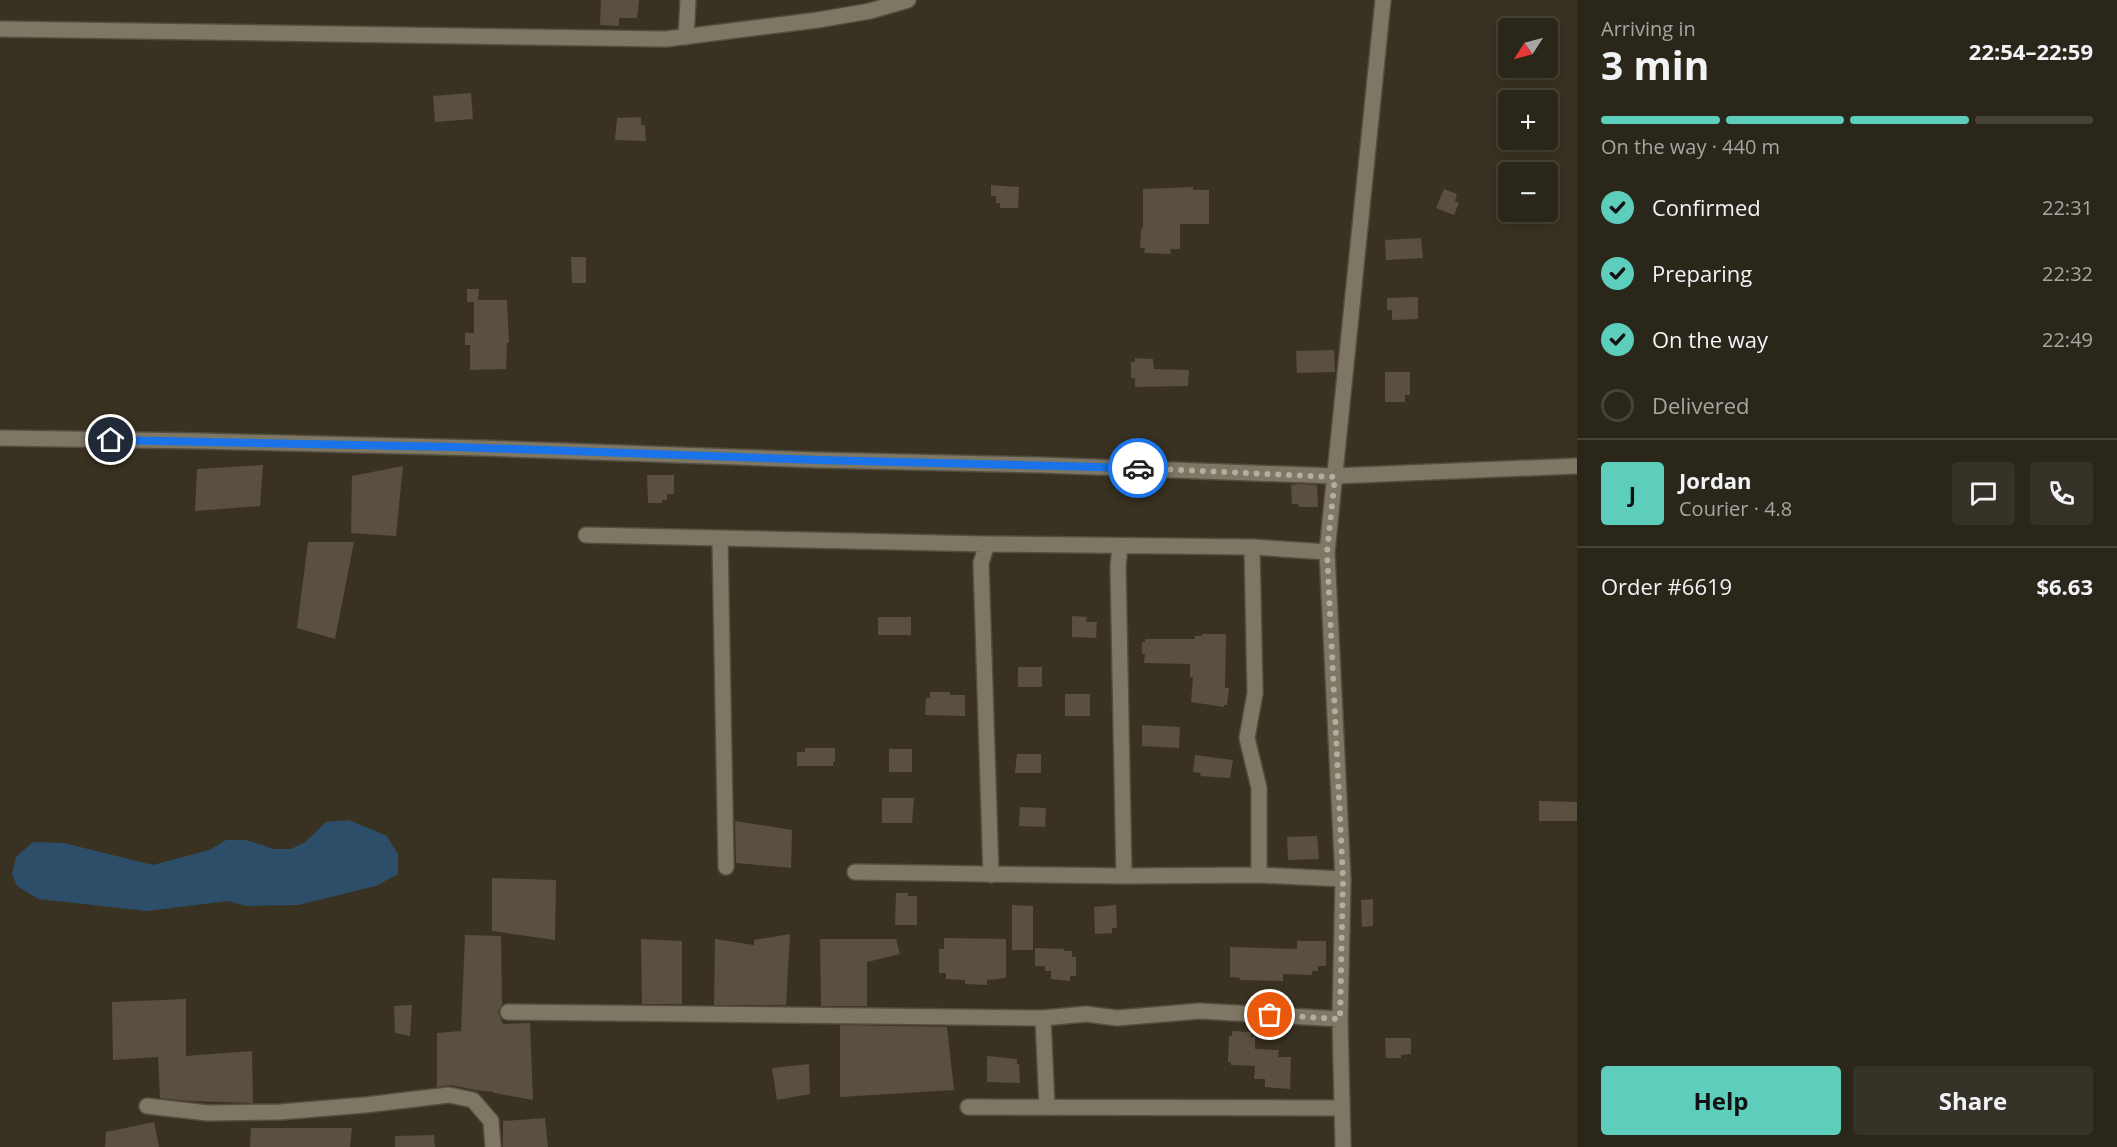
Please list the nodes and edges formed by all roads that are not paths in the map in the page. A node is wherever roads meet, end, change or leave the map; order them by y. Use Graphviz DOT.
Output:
graph roads {
  1 [pos="688,0"];
  2 [pos="908,0"];
  3 [pos="1383,0"];
  4 [pos="0,29"];
  5 [pos="686,37"];
  6 [pos="0,438"];
  7 [pos="1577,466"];
  8 [pos="1335,477"];
  9 [pos="586,535"];
  10 [pos="720,538"];
  11 [pos="987,544"];
  12 [pos="1120,546"];
  13 [pos="1252,547"];
  14 [pos="1327,552"];
  15 [pos="726,867"];
  16 [pos="855,872"];
  17 [pos="991,875"];
  18 [pos="1258,875"];
  19 [pos="1124,876"];
  20 [pos="1343,879"];
  21 [pos="508,1012"];
  22 [pos="1043,1018"];
  23 [pos="1340,1019"];
  24 [pos="147,1106"];
  25 [pos="968,1107"];
  26 [pos="1047,1107"];
  27 [pos="1342,1107"];
  28 [pos="493,1147"];
  29 [pos="1343,1147"];
  1 -- 5 [label="street"];
  2 -- 5 [label="street"];
  3 -- 8 [label="street"];
  4 -- 5 [label="street"];
  6 -- 8 [label="street"];
  7 -- 8 [label="street"];
  8 -- 14 [label="street"];
  9 -- 10 [label="street"];
  10 -- 11 [label="street"];
  10 -- 15 [label="street"];
  11 -- 12 [label="street"];
  11 -- 17 [label="street"];
  12 -- 13 [label="street"];
  12 -- 19 [label="street"];
  13 -- 14 [label="street"];
  13 -- 18 [label="street"];
  14 -- 20 [label="street"];
  16 -- 17 [label="street"];
  17 -- 19 [label="street"];
  18 -- 19 [label="street"];
  18 -- 20 [label="street"];
  20 -- 23 [label="street"];
  21 -- 22 [label="street"];
  22 -- 23 [label="street"];
  22 -- 26 [label="street"];
  23 -- 27 [label="street"];
  24 -- 28 [label="street"];
  25 -- 26 [label="street"];
  26 -- 27 [label="street"];
  27 -- 29 [label="street"];
}
